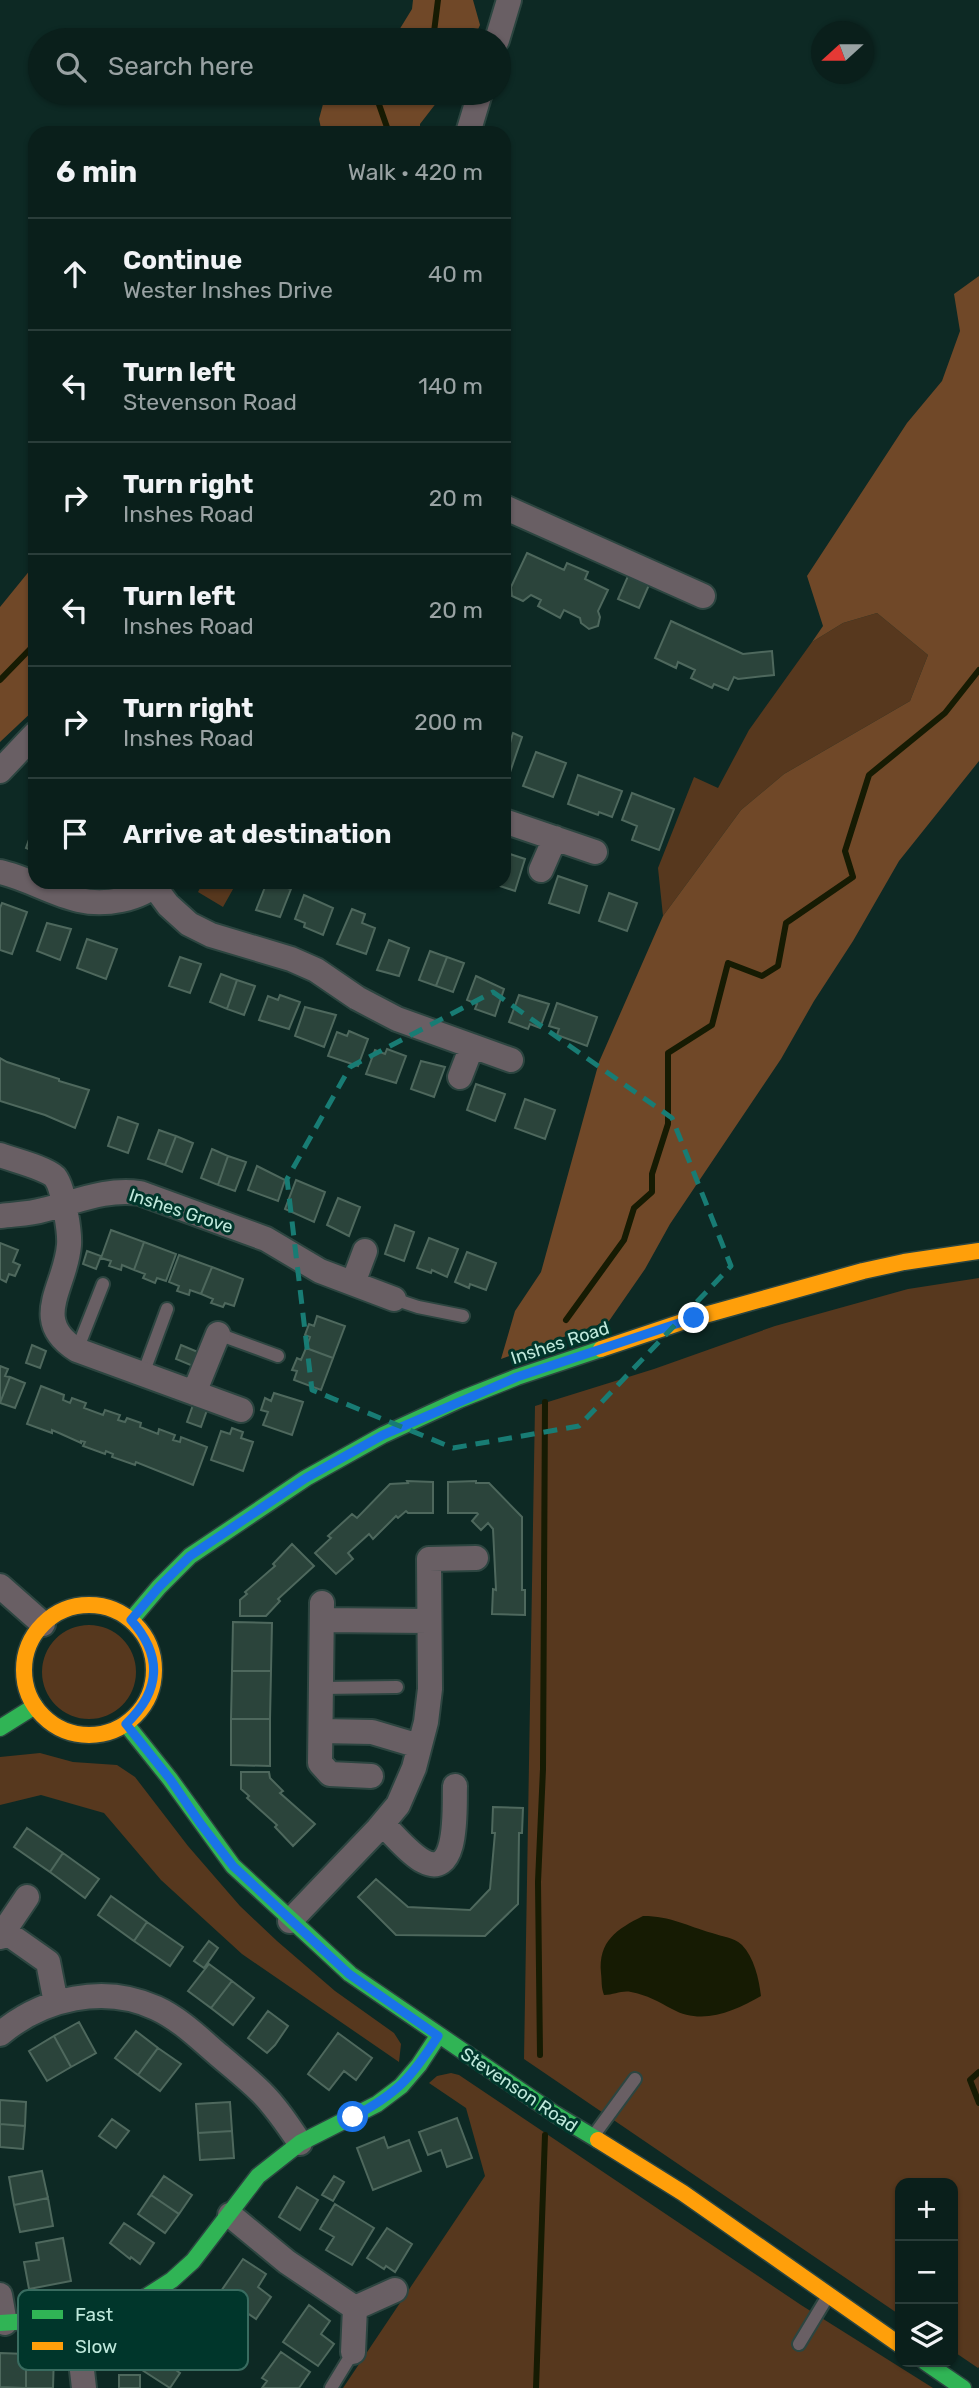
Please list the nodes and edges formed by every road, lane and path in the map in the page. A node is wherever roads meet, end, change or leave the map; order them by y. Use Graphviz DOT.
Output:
graph roads {
  1 [pos="509,0"];
  2 [pos="501,28"];
  3 [pos="476,105"];
  4 [pos="470,126"];
  5 [pos="511,510"];
  6 [pos="703,596"];
  7 [pos="28,741"];
  8 [pos="0,771"];
  9 [pos="511,823"];
  10 [pos="555,838"];
  11 [pos="595,852"];
  12 [pos="541,870"];
  13 [pos="0,872"];
  14 [pos="28,882"];
  15 [pos="47,889"];
  16 [pos="147,889"];
  17 [pos="159,889"];
  18 [pos="472,1046"];
  19 [pos="511,1060"];
  20 [pos="460,1077"];
  21 [pos="0,1155"];
  22 [pos="64,1204"];
  23 [pos="0,1216"];
  24 [pos="365,1251"];
  25 [pos="979,1251"];
  26 [pos="353,1283"];
  27 [pos="103,1284"];
  28 [pos="394,1299"];
  29 [pos="167,1309"];
  30 [pos="463,1316"];
  31 [pos="218,1334"];
  32 [pos="77,1350"];
  33 [pos="278,1356"];
  34 [pos="143,1374"];
  35 [pos="194,1393"];
  36 [pos="241,1410"];
  37 [pos="476,1558"];
  38 [pos="0,1586"];
  39 [pos="131,1620"];
  40 [pos="428,1621"];
  41 [pos="43,1624"];
  42 [pos="397,1687"];
  43 [pos="321,1688"];
  44 [pos="35,1706"];
  45 [pos="126,1724"];
  46 [pos="0,1728"];
  47 [pos="321,1731"];
  48 [pos="419,1746"];
  49 [pos="371,1776"];
  50 [pos="455,1786"];
  51 [pos="382,1824"];
  52 [pos="27,1897"];
  53 [pos="290,1921"];
  54 [pos="2,1934"];
  55 [pos="56,2003"];
  56 [pos="0,2034"];
  57 [pos="438,2036"];
  58 [pos="635,2079"];
  59 [pos="592,2138"];
  60 [pos="300,2143"];
  61 [pos="230,2216"];
  62 [pos="156,2290"];
  63 [pos="395,2290"];
  64 [pos="0,2295"];
  65 [pos="828,2295"];
  66 [pos="355,2308"];
  67 [pos="2,2323"];
  68 [pos="895,2342"];
  69 [pos="799,2344"];
  70 [pos="353,2352"];
  71 [pos="932,2367"];
  72 [pos="82,2370"];
  73 [pos="84,2388"];
  74 [pos="331,2388"];
  75 [pos="963,2388"];
  1 -- 2 [label="street"];
  3 -- 4 [label="street"];
  5 -- 6 [label="street"];
  7 -- 8 [label="street"];
  9 -- 10 [label="street"];
  10 -- 11 [label="street"];
  10 -- 12 [label="street"];
  13 -- 14 [label="street"];
  15 -- 16 [label="street"];
  17 -- 18 [label="street"];
  18 -- 19 [label="street"];
  18 -- 20 [label="street"];
  21 -- 22 [label="street"];
  22 -- 23 [label="street, Inshes Grove"];
  22 -- 26 [label="street, Inshes Grove"];
  22 -- 32 [label="street"];
  24 -- 26 [label="street"];
  25 -- 39 [label="street, Inshes Road"];
  26 -- 28 [label="street, Inshes Grove"];
  27 -- 32 [label="lane"];
  28 -- 30 [label="lane"];
  29 -- 34 [label="lane"];
  31 -- 33 [label="lane"];
  31 -- 35 [label="street"];
  32 -- 34 [label="street"];
  34 -- 35 [label="street"];
  35 -- 36 [label="street"];
  37 -- 40 [label="street"];
  38 -- 41 [label="street"];
  39 -- 41 [label="street"];
  39 -- 45 [label="street"];
  40 -- 43 [label="street"];
  40 -- 48 [label="street"];
  41 -- 44 [label="street"];
  42 -- 43 [label="lane"];
  43 -- 47 [label="street"];
  44 -- 45 [label="street"];
  44 -- 46 [label="street"];
  45 -- 53 [label="street, Stevenson Road"];
  47 -- 48 [label="street"];
  47 -- 49 [label="street"];
  48 -- 51 [label="street"];
  50 -- 51 [label="street"];
  51 -- 53 [label="street"];
  52 -- 54 [label="street"];
  53 -- 57 [label="street, Stevenson Road"];
  54 -- 55 [label="street"];
  55 -- 56 [label="street"];
  55 -- 60 [label="street"];
  57 -- 59 [label="street, Stevenson Road"];
  57 -- 60 [label="street"];
  58 -- 59 [label="lane"];
  59 -- 65 [label="street, Stevenson Road"];
  60 -- 61 [label="street"];
  61 -- 62 [label="street"];
  61 -- 66 [label="street"];
  63 -- 66 [label="street"];
  64 -- 67 [label="street"];
  65 -- 68 [label="street, Stevenson Road"];
  65 -- 69 [label="lane"];
  66 -- 70 [label="street"];
  70 -- 74 [label="lane"];
  71 -- 75 [label="street"];
  72 -- 73 [label="street"];
}
